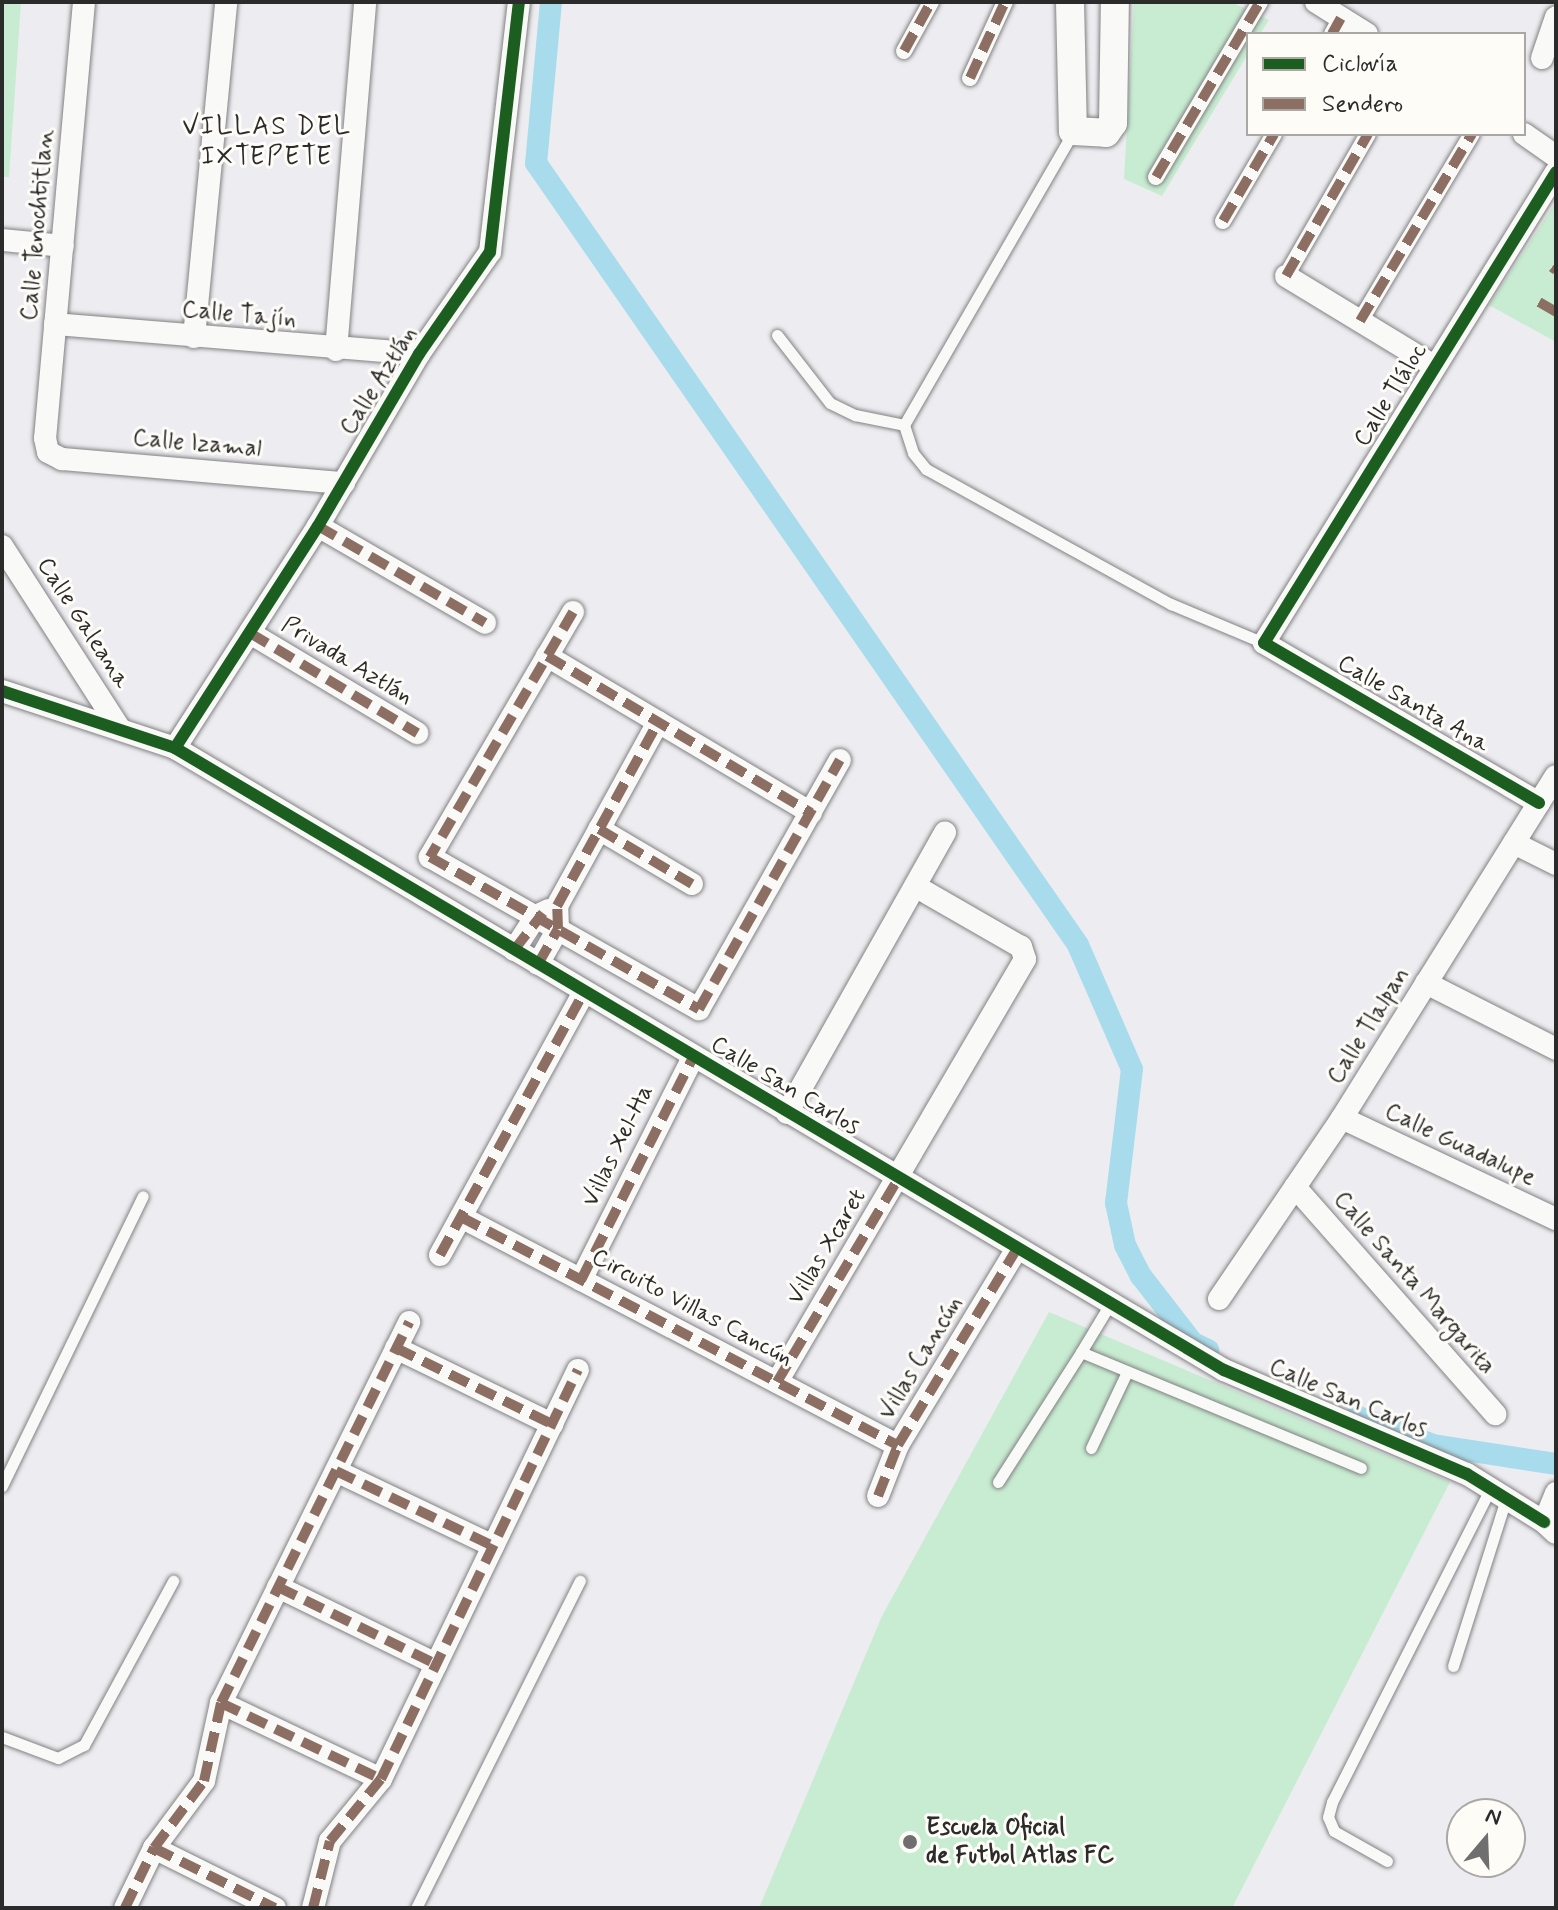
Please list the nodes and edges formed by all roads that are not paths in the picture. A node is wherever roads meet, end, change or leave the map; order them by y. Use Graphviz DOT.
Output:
graph roads {
  1 [pos="84,2"];
  2 [pos="226,2"];
  3 [pos="365,2"];
  4 [pos="519,2"];
  5 [pos="931,2"];
  6 [pos="1005,2"];
  7 [pos="1070,2"];
  8 [pos="1115,2"];
  9 [pos="1260,2"];
  10 [pos="1316,2"];
  11 [pos="1556,17"];
  12 [pos="1337,26"];
  13 [pos="1360,32"];
  14 [pos="904,51"];
  15 [pos="1542,58"];
  16 [pos="970,78"];
  17 [pos="1073,131"];
  18 [pos="1526,135"];
  19 [pos="1273,136"];
  20 [pos="1367,136"];
  21 [pos="1471,136"];
  22 [pos="1556,156"];
  23 [pos="1556,172"];
  24 [pos="1156,177"];
  25 [pos="1223,221"];
  26 [pos="2,240"];
  27 [pos="63,246"];
  28 [pos="1286,276"];
  29 [pos="1360,321"];
  30 [pos="55,324"];
  31 [pos="777,335"];
  32 [pos="194,337"];
  33 [pos="336,350"];
  34 [pos="419,354"];
  35 [pos="1434,366"];
  36 [pos="904,425"];
  37 [pos="48,452"];
  38 [pos="344,483"];
  39 [pos="318,526"];
  40 [pos="2,546"];
  41 [pos="573,612"];
  42 [pos="485,623"];
  43 [pos="250,633"];
  44 [pos="1264,643"];
  45 [pos="547,656"];
  46 [pos="2,691"];
  47 [pos="658,722"];
  48 [pos="120,729"];
  49 [pos="417,733"];
  50 [pos="175,748"];
  51 [pos="840,760"];
  52 [pos="1556,776"];
  53 [pos="1539,803"];
  54 [pos="811,813"];
  55 [pos="599,829"];
  56 [pos="945,833"];
  57 [pos="1514,843"];
  58 [pos="1556,864"];
  59 [pos="692,884"];
  60 [pos="915,886"];
  61 [pos="557,906"];
  62 [pos="536,916"];
  63 [pos="558,929"];
  64 [pos="514,950"];
  65 [pos="538,964"];
  66 [pos="1426,983"];
  67 [pos="579,1001"];
  68 [pos="1556,1049"];
  69 [pos="693,1057"];
  70 [pos="787,1113"];
  71 [pos="1342,1118"];
  72 [pos="898,1179"];
  73 [pos="1295,1187"];
  74 [pos="143,1196"];
  75 [pos="461,1217"];
  76 [pos="1556,1219"];
  77 [pos="1016,1250"];
  78 [pos="440,1255"];
  79 [pos="581,1280"];
  80 [pos="1219,1299"];
  81 [pos="1110,1304"];
  82 [pos="409,1322"];
  83 [pos="396,1348"];
  84 [pos="1081,1352"];
  85 [pos="578,1370"];
  86 [pos="1127,1372"];
  87 [pos="777,1382"];
  88 [pos="1495,1414"];
  89 [pos="552,1424"];
  90 [pos="898,1445"];
  91 [pos="1091,1448"];
  92 [pos="1361,1468"];
  93 [pos="336,1471"];
  94 [pos="998,1482"];
  95 [pos="2,1486"];
  96 [pos="1556,1493"];
  97 [pos="1498,1494"];
  98 [pos="878,1496"];
  99 [pos="1550,1528"];
  100 [pos="493,1546"];
  101 [pos="173,1581"];
  102 [pos="580,1581"];
  103 [pos="278,1587"];
  104 [pos="436,1664"];
  105 [pos="1453,1666"];
  106 [pos="221,1703"];
  107 [pos="2,1737"];
  108 [pos="381,1779"];
  109 [pos="154,1848"];
  110 [pos="1387,1861"];
  111 [pos="125,1908"];
  112 [pos="275,1908"];
  113 [pos="313,1908"];
  114 [pos="416,1908"];
  1 -- 27 [label="street, Calle Tenochtitlan"];
  2 -- 32 [label="street"];
  3 -- 33 [label="street"];
  4 -- 34 [label="street, Calle Aztlán"];
  5 -- 14 [label="street"];
  6 -- 16 [label="street"];
  7 -- 17 [label="street"];
  8 -- 17 [label="street"];
  9 -- 24 [label="street"];
  10 -- 12 [label="street"];
  11 -- 15 [label="street"];
  12 -- 13 [label="street"];
  17 -- 36 [label="lane"];
  18 -- 22 [label="street"];
  19 -- 25 [label="street"];
  20 -- 28 [label="street"];
  21 -- 29 [label="street"];
  23 -- 35 [label="street, Calle Tláloc"];
  26 -- 27 [label="street"];
  27 -- 30 [label="street, Calle Tenochtitlan"];
  28 -- 29 [label="street"];
  29 -- 35 [label="street"];
  30 -- 32 [label="street, Calle Tajín"];
  30 -- 37 [label="street, Calle Tenochtitlan"];
  31 -- 36 [label="lane"];
  32 -- 33 [label="street, Calle Tajín"];
  33 -- 34 [label="street, Calle Tajín"];
  34 -- 38 [label="street, Calle Aztlán"];
  35 -- 44 [label="street, Calle Tláloc"];
  36 -- 44 [label="lane, Calle Santa Ana"];
  37 -- 38 [label="street, Calle Izamal"];
  38 -- 39 [label="street, Calle Aztlán"];
  39 -- 42 [label="street"];
  39 -- 43 [label="street, Calle Aztlán"];
  40 -- 48 [label="street, Calle Galeana"];
  41 -- 45 [label="street"];
  43 -- 49 [label="street, Privada Aztlán"];
  43 -- 50 [label="street, Calle Aztlán"];
  44 -- 53 [label="street, Calle Santa Ana"];
  45 -- 47 [label="street"];
  45 -- 62 [label="street"];
  46 -- 48 [label="street, Calle San Carlos"];
  47 -- 54 [label="street"];
  47 -- 55 [label="street"];
  48 -- 50 [label="street, Calle San Carlos"];
  50 -- 64 [label="street, Calle San Carlos"];
  51 -- 54 [label="street"];
  52 -- 53 [label="street, Calle Tlalpan"];
  53 -- 57 [label="street, Calle Tlalpan"];
  54 -- 63 [label="street"];
  55 -- 59 [label="street"];
  55 -- 61 [label="street"];
  56 -- 60 [label="street"];
  57 -- 58 [label="street"];
  57 -- 66 [label="street, Calle Tlalpan"];
  60 -- 70 [label="street"];
  60 -- 72 [label="street, Villas Xcaret"];
  61 -- 62 [label="street"];
  61 -- 63 [label="street"];
  62 -- 63 [label="street"];
  62 -- 64 [label="street"];
  63 -- 65 [label="street"];
  64 -- 65 [label="street, Calle San Carlos"];
  65 -- 67 [label="street, Calle San Carlos"];
  66 -- 68 [label="street"];
  66 -- 71 [label="street, Calle Tlalpan"];
  67 -- 69 [label="street, Calle San Carlos"];
  67 -- 75 [label="street"];
  69 -- 70 [label="street, Calle San Carlos"];
  69 -- 79 [label="street, Villas Xel-Ha"];
  70 -- 72 [label="street, Calle San Carlos"];
  71 -- 73 [label="street, Calle Tlalpan"];
  71 -- 76 [label="street, Calle Guadalupe"];
  72 -- 77 [label="street, Calle San Carlos"];
  72 -- 87 [label="street, Villas Xcaret"];
  73 -- 80 [label="street, Calle Tlalpan"];
  73 -- 88 [label="street, Calle Santa Margarita"];
  74 -- 95 [label="lane"];
  75 -- 78 [label="street"];
  75 -- 79 [label="street, Circuito Villas Cancún"];
  77 -- 81 [label="street, Calle San Carlos"];
  77 -- 90 [label="street, Villas Cancún"];
  79 -- 87 [label="street, Circuito Villas Cancún"];
  81 -- 84 [label="lane"];
  81 -- 97 [label="street, Calle San Carlos"];
  82 -- 83 [label="street"];
  83 -- 89 [label="street"];
  83 -- 93 [label="street"];
  84 -- 86 [label="lane"];
  84 -- 94 [label="lane"];
  85 -- 89 [label="street"];
  86 -- 91 [label="lane"];
  86 -- 92 [label="lane"];
  87 -- 90 [label="street, Circuito Villas Cancún"];
  89 -- 100 [label="street"];
  90 -- 98 [label="street, Villas Cancún"];
  93 -- 100 [label="street"];
  93 -- 103 [label="street"];
  96 -- 99 [label="street"];
  97 -- 99 [label="street, Calle San Carlos"];
  97 -- 105 [label="lane"];
  97 -- 110 [label="lane"];
  100 -- 104 [label="street"];
  101 -- 107 [label="lane"];
  102 -- 114 [label="lane"];
  103 -- 104 [label="street"];
  103 -- 106 [label="street"];
  104 -- 108 [label="street"];
  106 -- 108 [label="street"];
  106 -- 109 [label="street"];
  108 -- 113 [label="street"];
  109 -- 111 [label="street"];
  109 -- 112 [label="street"];
}
